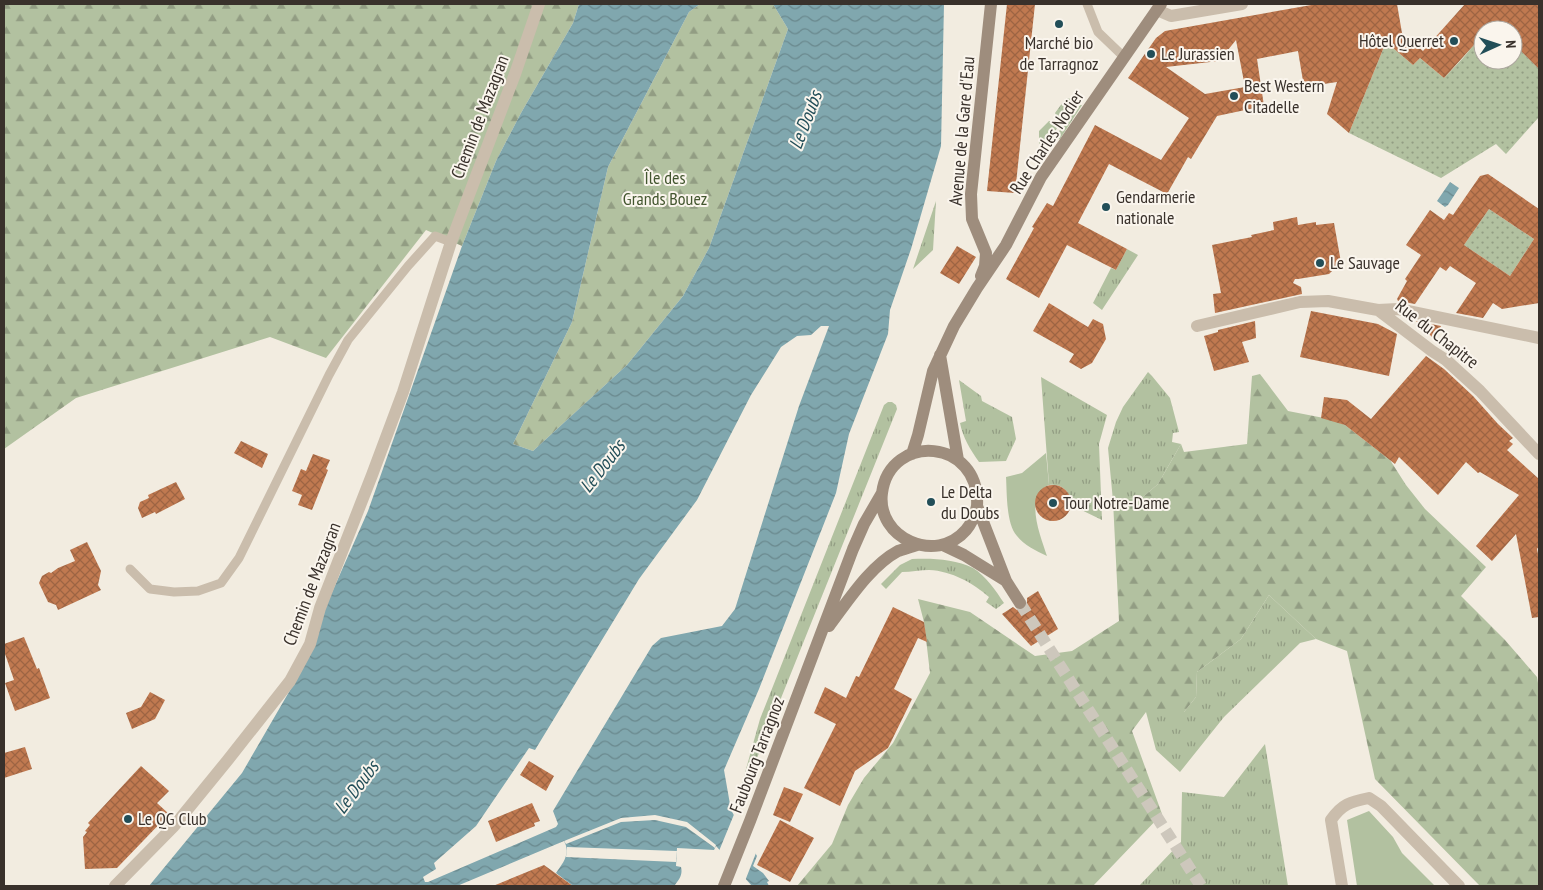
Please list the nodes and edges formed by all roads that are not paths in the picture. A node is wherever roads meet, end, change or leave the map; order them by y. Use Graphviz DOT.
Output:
graph roads {
  1 [pos="539,4"];
  2 [pos="991,4"];
  3 [pos="1087,4"];
  4 [pos="1242,4"];
  5 [pos="1159,7"];
  6 [pos="1124,57"];
  7 [pos="451,242"];
  8 [pos="977,288"];
  9 [pos="1378,310"];
  10 [pos="1197,326"];
  11 [pos="1539,338"];
  12 [pos="940,355"];
  13 [pos="912,454"];
  14 [pos="1539,454"];
  15 [pos="958,460"];
  16 [pos="882,493"];
  17 [pos="977,506"];
  18 [pos="917,545"];
  19 [pos="943,545"];
  20 [pos="130,569"];
  21 [pos="1006,581"];
  22 [pos="1020,603"];
  23 [pos="821,635"];
  24 [pos="725,884"];
  25 [pos="115,886"];
  26 [pos="1342,886"];
  27 [pos="1459,886"];
  1 -- 7 [label="street, Chemin de Mazagran"];
  2 -- 8 [label="main road, Avenue de la Gare d'Eau"];
  3 -- 6 [label="lane"];
  4 -- 5 [label="street"];
  5 -- 6 [label="main road, Rue Charles Nodier"];
  6 -- 8 [label="main road, Rue Charles Nodier"];
  7 -- 20 [label="lane"];
  7 -- 25 [label="street, Chemin de Mazagran"];
  8 -- 12 [label="main road, Rue Charles Nodier"];
  9 -- 10 [label="street, Rue du Chapitre"];
  9 -- 11 [label="street"];
  9 -- 14 [label="street, Rue du Chapitre"];
  12 -- 13 [label="main road, Rue Charles Nodier"];
  12 -- 15 [label="main road"];
  13 -- 15 [label="main road"];
  13 -- 16 [label="main road"];
  15 -- 17 [label="main road"];
  16 -- 18 [label="main road"];
  16 -- 23 [label="main road, Faubourg Tarragnoz"];
  17 -- 19 [label="main road"];
  17 -- 21 [label="main road"];
  18 -- 19 [label="main road"];
  18 -- 23 [label="main road, Faubourg Tarragnoz"];
  19 -- 21 [label="main road"];
  21 -- 22 [label="main road"];
  23 -- 24 [label="main road, Faubourg Tarragnoz"];
  26 -- 27 [label="street"];
}
